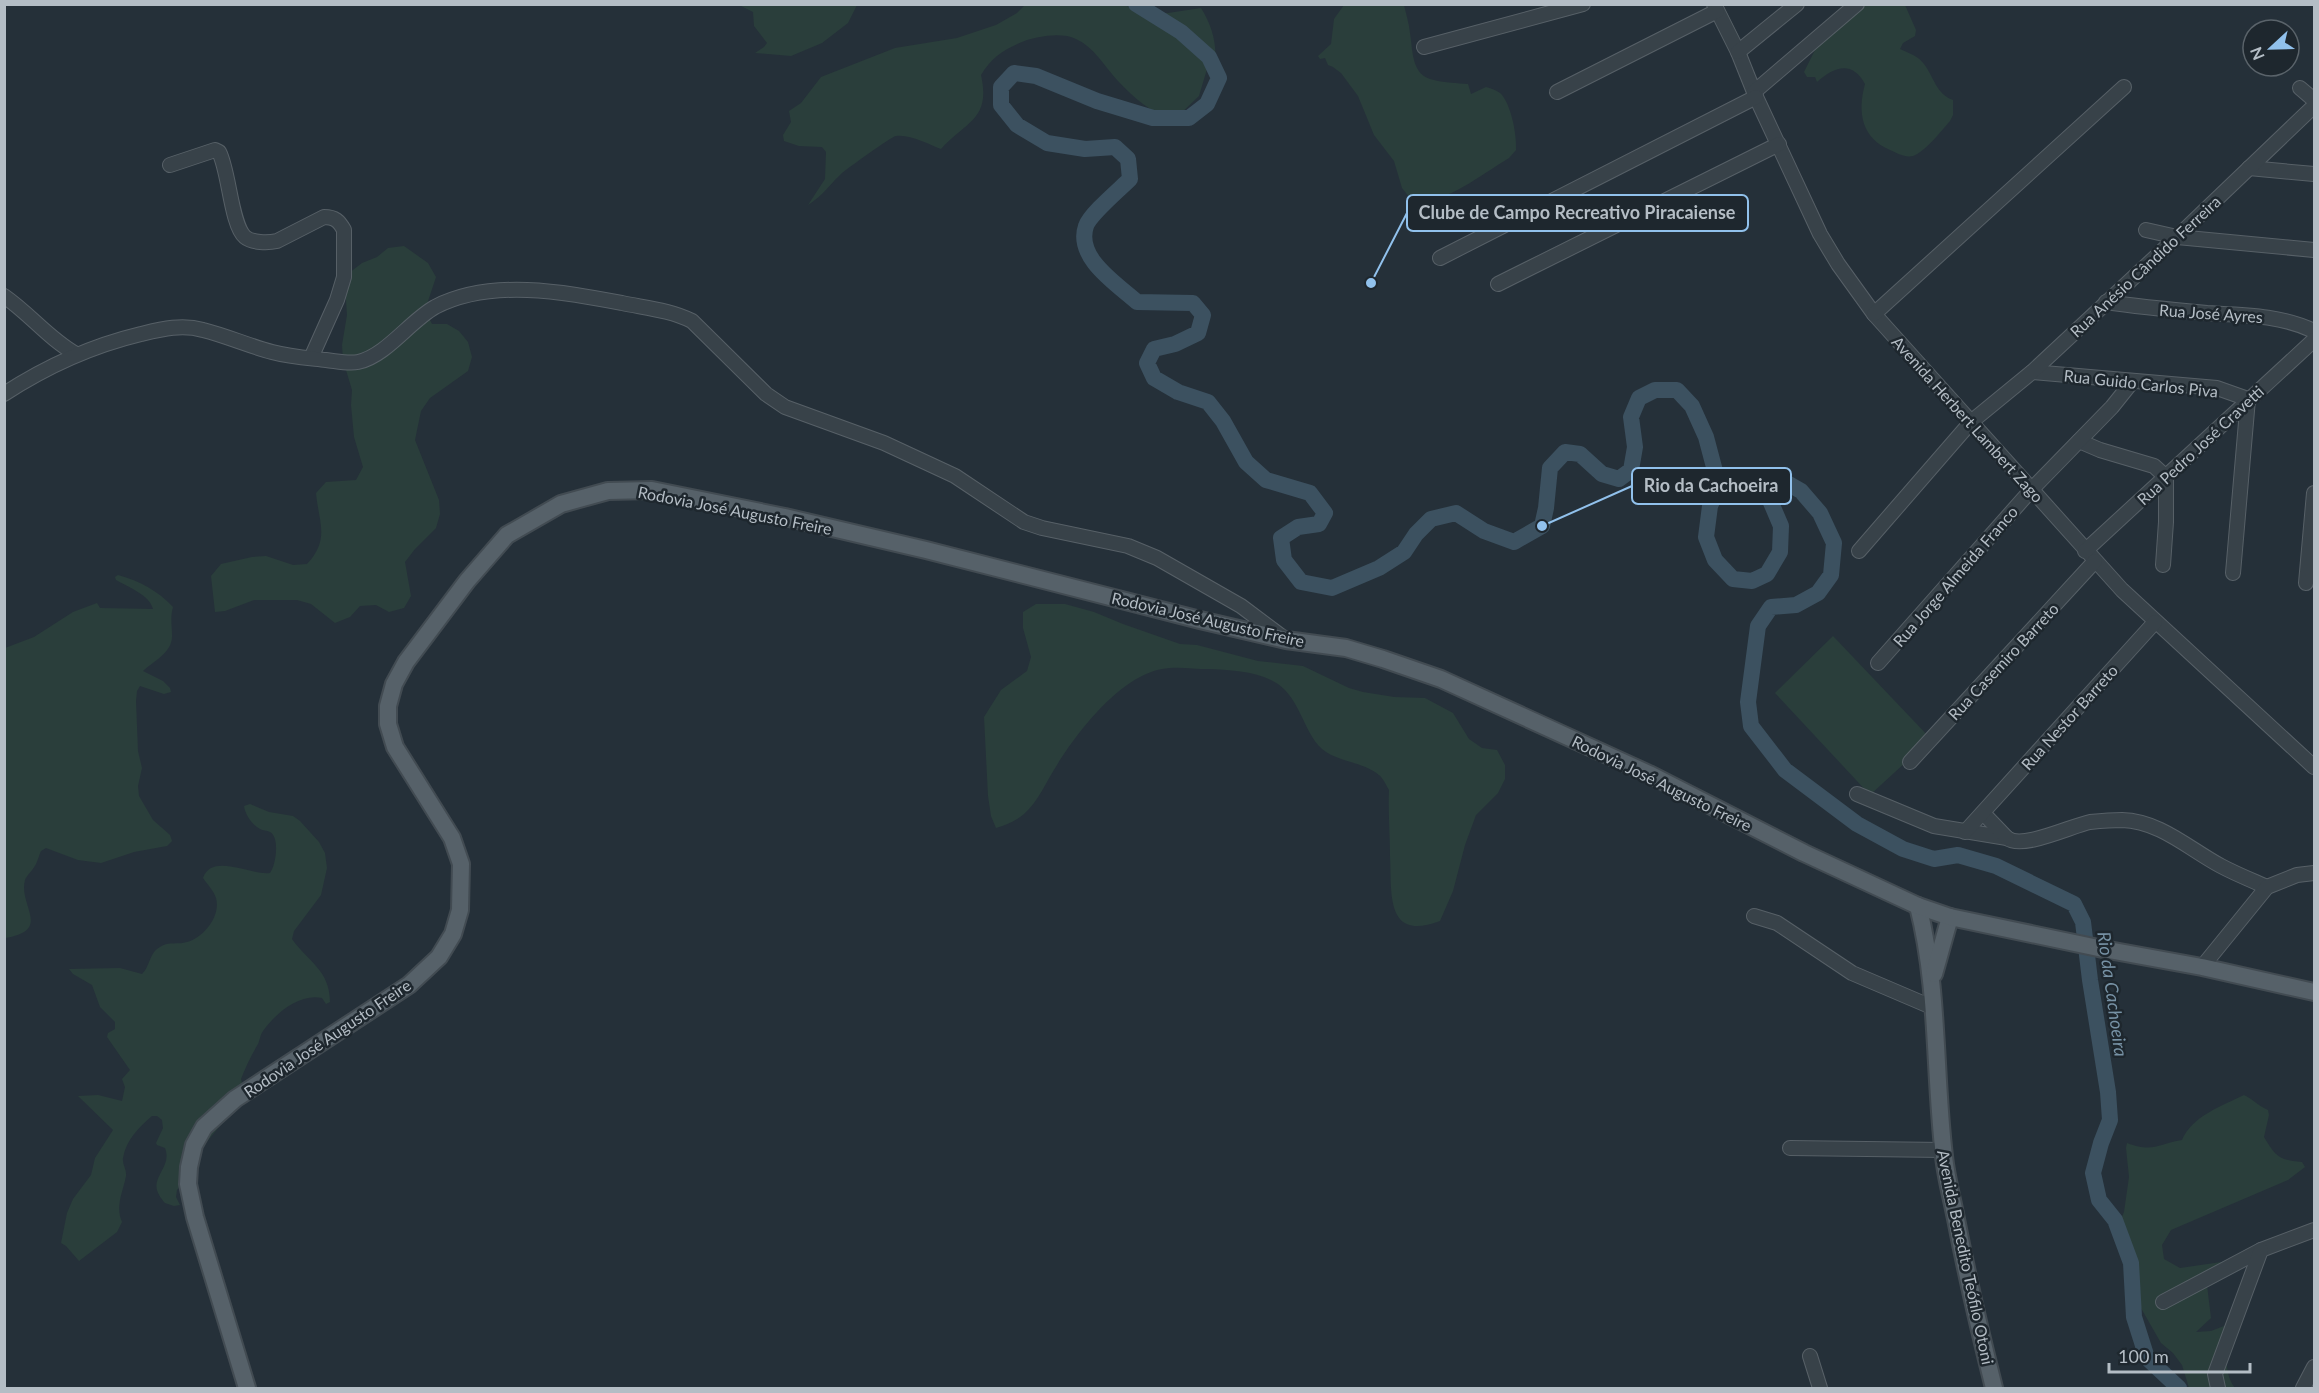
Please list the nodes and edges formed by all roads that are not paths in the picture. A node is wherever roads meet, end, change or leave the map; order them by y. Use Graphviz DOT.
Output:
graph roads {
  1 [pos="1583,4"];
  2 [pos="1797,4"];
  3 [pos="1857,4"];
  4 [pos="1716,8"];
  5 [pos="1424,47"];
  6 [pos="1738,52"];
  7 [pos="2124,87"];
  8 [pos="2300,88"];
  9 [pos="1557,92"];
  10 [pos="1755,94"];
  11 [pos="2314,100"];
  12 [pos="2314,105"];
  13 [pos="1779,144"];
  14 [pos="170,165"];
  15 [pos="2248,168"];
  16 [pos="2314,174"];
  17 [pos="2146,230"];
  18 [pos="2177,237"];
  19 [pos="2314,250"];
  20 [pos="1440,258"];
  21 [pos="1498,284"];
  22 [pos="4,296"];
  23 [pos="2106,302"];
  24 [pos="1874,314"];
  25 [pos="2314,331"];
  26 [pos="2314,340"];
  27 [pos="76,354"];
  28 [pos="311,358"];
  29 [pos="2032,372"];
  30 [pos="2132,382"];
  31 [pos="4,394"];
  32 [pos="2248,399"];
  33 [pos="1971,422"];
  34 [pos="2079,441"];
  35 [pos="2166,477"];
  36 [pos="2032,489"];
  37 [pos="2314,493"];
  38 [pos="1859,551"];
  39 [pos="2090,556"];
  40 [pos="2163,565"];
  41 [pos="2233,573"];
  42 [pos="2306,583"];
  43 [pos="2155,622"];
  44 [pos="1286,640"];
  45 [pos="1878,663"];
  46 [pos="1910,762"];
  47 [pos="2314,767"];
  48 [pos="1857,794"];
  49 [pos="1983,813"];
  50 [pos="1965,832"];
  51 [pos="2007,838"];
  52 [pos="2314,873"];
  53 [pos="2267,886"];
  54 [pos="1918,906"];
  55 [pos="1754,916"];
  56 [pos="1950,917"];
  57 [pos="2202,967"];
  58 [pos="1933,981"];
  59 [pos="2314,992"];
  60 [pos="1934,1008"];
  61 [pos="1790,1148"];
  62 [pos="1943,1150"];
  63 [pos="2314,1230"];
  64 [pos="2261,1250"];
  65 [pos="2163,1302"];
  66 [pos="1810,1356"];
  67 [pos="2314,1367"];
  68 [pos="247,1389"];
  69 [pos="1820,1389"];
  70 [pos="1994,1389"];
  71 [pos="2217,1389"];
  72 [pos="2303,1389"];
  1 -- 5 [label="street"];
  2 -- 6 [label="street"];
  3 -- 10 [label="street"];
  4 -- 6 [label="street, Avenida Herbert Lambert Zago"];
  4 -- 9 [label="street"];
  6 -- 10 [label="street, Avenida Herbert Lambert Zago"];
  7 -- 24 [label="street"];
  8 -- 11 [label="street"];
  10 -- 13 [label="street, Avenida Herbert Lambert Zago"];
  10 -- 20 [label="street"];
  12 -- 15 [label="street, Rua Anésio Cândido Ferreira"];
  13 -- 21 [label="street"];
  13 -- 24 [label="street, Avenida Herbert Lambert Zago"];
  14 -- 28 [label="street"];
  15 -- 16 [label="street"];
  15 -- 18 [label="street, Rua Anésio Cândido Ferreira"];
  17 -- 18 [label="street"];
  18 -- 19 [label="street"];
  18 -- 23 [label="street, Rua Anésio Cândido Ferreira"];
  22 -- 27 [label="street"];
  23 -- 25 [label="street, Rua José Ayres"];
  23 -- 29 [label="street, Rua Anésio Cândido Ferreira"];
  24 -- 33 [label="street, Avenida Herbert Lambert Zago"];
  26 -- 32 [label="street, Rua Pedro José Cravetti"];
  27 -- 28 [label="street"];
  27 -- 31 [label="street"];
  28 -- 44 [label="street"];
  29 -- 30 [label="street, Rua Guido Carlos Piva"];
  29 -- 33 [label="street, Rua Anésio Cândido Ferreira"];
  30 -- 32 [label="street, Rua Guido Carlos Piva"];
  30 -- 34 [label="street, Rua Jorge Almeida Franco"];
  32 -- 35 [label="street, Rua Pedro José Cravetti"];
  32 -- 41 [label="street"];
  33 -- 36 [label="street, Avenida Herbert Lambert Zago"];
  33 -- 38 [label="street, Rua Anésio Cândido Ferreira"];
  34 -- 35 [label="street"];
  34 -- 36 [label="street, Rua Jorge Almeida Franco"];
  35 -- 39 [label="street, Rua Pedro José Cravetti"];
  35 -- 40 [label="street"];
  36 -- 39 [label="street, Avenida Herbert Lambert Zago"];
  36 -- 45 [label="street, Rua Jorge Almeida Franco"];
  37 -- 42 [label="street"];
  39 -- 43 [label="street, Avenida Herbert Lambert Zago"];
  39 -- 46 [label="street, Rua Casemiro Barreto"];
  43 -- 47 [label="street, Avenida Herbert Lambert Zago"];
  43 -- 49 [label="street, Rua Nestor Barreto"];
  44 -- 54 [label="main road, Rodovia José Augusto Freire"];
  44 -- 68 [label="main road, Rodovia José Augusto Freire"];
  48 -- 50 [label="street"];
  49 -- 50 [label="street, Rua Nestor Barreto"];
  49 -- 51 [label="street"];
  50 -- 51 [label="street"];
  51 -- 53 [label="street"];
  52 -- 53 [label="street"];
  53 -- 57 [label="street"];
  54 -- 56 [label="main road, Rodovia José Augusto Freire"];
  54 -- 58 [label="main road, Avenida Benedito Teófilo Otoni"];
  55 -- 60 [label="street"];
  56 -- 57 [label="main road, Rodovia José Augusto Freire"];
  56 -- 58 [label="main road, Avenida Benedito Teófilo Otoni"];
  57 -- 59 [label="main road, Rodovia José Augusto Freire"];
  58 -- 60 [label="main road, Avenida Benedito Teófilo Otoni"];
  60 -- 62 [label="main road, Avenida Benedito Teófilo Otoni"];
  61 -- 62 [label="street"];
  62 -- 70 [label="main road, Avenida Benedito Teófilo Otoni"];
  63 -- 64 [label="street"];
  64 -- 65 [label="street"];
  64 -- 71 [label="street"];
  66 -- 69 [label="street"];
  67 -- 72 [label="street"];
}
